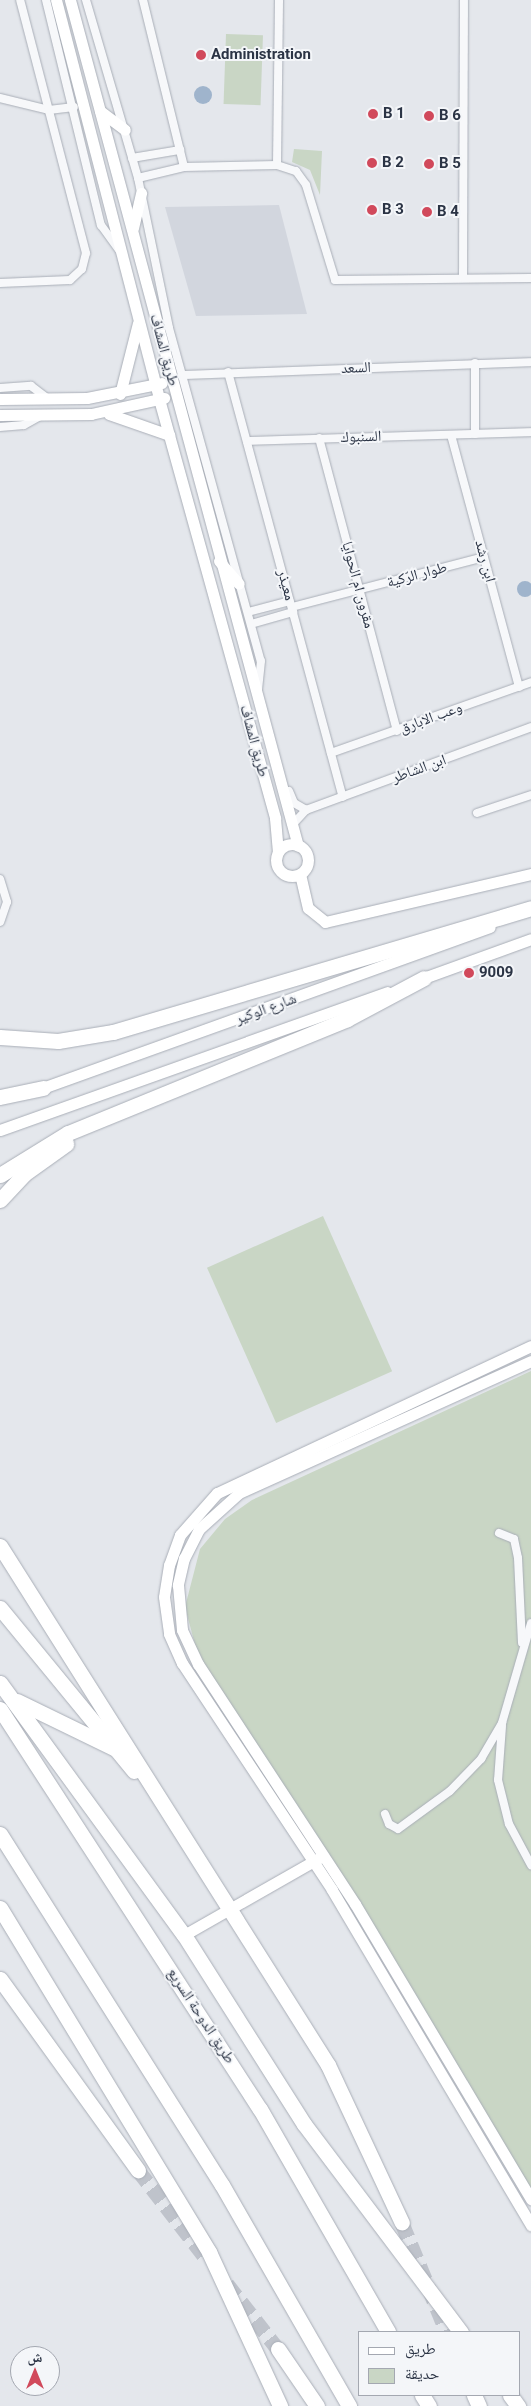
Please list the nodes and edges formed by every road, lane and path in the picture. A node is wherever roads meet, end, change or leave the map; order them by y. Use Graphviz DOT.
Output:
graph roads {
  1 [pos="20,0"];
  2 [pos="46,0"];
  3 [pos="56,0"];
  4 [pos="70,0"];
  5 [pos="86,0"];
  6 [pos="143,0"];
  7 [pos="279,0"];
  8 [pos="464,0"];
  9 [pos="0,98"];
  10 [pos="74,107"];
  11 [pos="49,110"];
  12 [pos="100,111"];
  13 [pos="124,130"];
  14 [pos="180,150"];
  15 [pos="132,158"];
  16 [pos="277,165"];
  17 [pos="184,167"];
  18 [pos="138,178"];
  19 [pos="141,193"];
  20 [pos="133,232"];
  21 [pos="125,254"];
  22 [pos="463,278"];
  23 [pos="531,278"];
  24 [pos="0,283"];
  25 [pos="139,319"];
  26 [pos="531,362"];
  27 [pos="476,363"];
  28 [pos="228,372"];
  29 [pos="182,374"];
  30 [pos="171,380"];
  31 [pos="156,384"];
  32 [pos="0,388"];
  33 [pos="120,394"];
  34 [pos="175,395"];
  35 [pos="0,399"];
  36 [pos="48,399"];
  37 [pos="158,399"];
  38 [pos="102,412"];
  39 [pos="0,415"];
  40 [pos="42,415"];
  41 [pos="0,427"];
  42 [pos="531,432"];
  43 [pos="169,434"];
  44 [pos="451,434"];
  45 [pos="475,434"];
  46 [pos="319,438"];
  47 [pos="247,440"];
  48 [pos="484,557"];
  49 [pos="218,560"];
  50 [pos="239,584"];
  51 [pos="359,590"];
  52 [pos="292,607"];
  53 [pos="248,612"];
  54 [pos="251,624"];
  55 [pos="531,682"];
  56 [pos="519,687"];
  57 [pos="256,700"];
  58 [pos="531,727"];
  59 [pos="397,731"];
  60 [pos="266,736"];
  61 [pos="331,753"];
  62 [pos="531,795"];
  63 [pos="343,797"];
  64 [pos="306,810"];
  65 [pos="477,813"];
  66 [pos="291,826"];
  67 [pos="298,846"];
  68 [pos="278,852"];
  69 [pos="300,874"];
  70 [pos="531,874"];
  71 [pos="0,879"];
  72 [pos="531,910"];
  73 [pos="0,922"];
  74 [pos="531,939"];
  75 [pos="424,978"];
  76 [pos="0,1037"];
  77 [pos="43,1088"];
  78 [pos="0,1097"];
  79 [pos="0,1103"];
  80 [pos="129,1109"];
  81 [pos="0,1130"];
  82 [pos="0,1176"];
  83 [pos="0,1200"];
  84 [pos="531,1346"];
  85 [pos="531,1361"];
  86 [pos="499,1533"];
  87 [pos="0,1546"];
  88 [pos="0,1608"];
  89 [pos="531,1623"];
  90 [pos="522,1655"];
  91 [pos="0,1682"];
  92 [pos="15,1700"];
  93 [pos="0,1709"];
  94 [pos="502,1723"];
  95 [pos="117,1750"];
  96 [pos="385,1814"];
  97 [pos="0,1834"];
  98 [pos="189,1844"];
  99 [pos="324,1855"];
  100 [pos="314,1863"];
  101 [pos="531,1865"];
  102 [pos="0,1908"];
  103 [pos="230,1909"];
  104 [pos="184,1935"];
  105 [pos="0,1979"];
  106 [pos="138,2170"];
  107 [pos="531,2199"];
  108 [pos="402,2223"];
  109 [pos="531,2225"];
  110 [pos="387,2331"];
  111 [pos="460,2331"];
  112 [pos="278,2349"];
  113 [pos="280,2406"];
  114 [pos="317,2406"];
  115 [pos="349,2406"];
  1 -- 11 [label="street"];
  2 -- 10 [label="street, طريق المشاف"];
  3 -- 21 [label="street, طريق المشاف"];
  4 -- 12 [label="street, طريق المشاف"];
  5 -- 13 [label="street, طريق المشاف"];
  6 -- 14 [label="street"];
  7 -- 16 [label="street"];
  8 -- 22 [label="street"];
  9 -- 11 [label="street"];
  10 -- 11 [label="street"];
  10 -- 21 [label="street, طريق المشاف"];
  11 -- 24 [label="street"];
  12 -- 13 [label="street"];
  12 -- 20 [label="street, طريق المشاف"];
  13 -- 15 [label="street, طريق المشاف"];
  14 -- 15 [label="street"];
  14 -- 17 [label="street"];
  15 -- 18 [label="street, طريق المشاف"];
  16 -- 17 [label="street"];
  16 -- 22 [label="street"];
  17 -- 18 [label="street"];
  18 -- 19 [label="street, طريق المشاف"];
  19 -- 20 [label="street"];
  19 -- 29 [label="street, طريق المشاف"];
  20 -- 30 [label="street, طريق المشاف"];
  21 -- 25 [label="street, طريق المشاف"];
  22 -- 23 [label="street"];
  25 -- 31 [label="street, طريق المشاف"];
  25 -- 33 [label="street"];
  26 -- 27 [label="street, السعد"];
  27 -- 28 [label="street, السعد"];
  27 -- 45 [label="street"];
  28 -- 29 [label="street, السعد"];
  28 -- 47 [label="street, معيذر"];
  29 -- 50 [label="street, طريق المشاف"];
  30 -- 31 [label="street"];
  30 -- 34 [label="street, طريق المشاف"];
  31 -- 33 [label="street"];
  31 -- 37 [label="street, طريق المشاف"];
  32 -- 36 [label="street"];
  33 -- 36 [label="street"];
  34 -- 37 [label="street"];
  34 -- 49 [label="street, طريق المشاف"];
  35 -- 36 [label="street"];
  37 -- 38 [label="street"];
  37 -- 43 [label="street, طريق المشاف"];
  38 -- 40 [label="street"];
  38 -- 43 [label="street"];
  39 -- 40 [label="street"];
  40 -- 41 [label="street"];
  42 -- 45 [label="street, السنبوك"];
  43 -- 68 [label="street, طريق المشاف"];
  44 -- 45 [label="street, السنبوك"];
  44 -- 46 [label="street, السنبوك"];
  44 -- 48 [label="street, ابن رشد"];
  46 -- 47 [label="street, السنبوك"];
  46 -- 51 [label="street, مقرون ام الحوايا"];
  47 -- 52 [label="street, معيذر"];
  48 -- 51 [label="street, طوار الرّكية"];
  48 -- 56 [label="street, ابن رشد"];
  49 -- 50 [label="street"];
  49 -- 57 [label="street, طريق المشاف"];
  50 -- 53 [label="street, طريق المشاف"];
  51 -- 52 [label="street, طوار الرّكية"];
  51 -- 59 [label="street, مقرون ام الحوايا"];
  52 -- 53 [label="street, طوار الرّكية"];
  52 -- 54 [label="street, طوار الرّكية"];
  52 -- 61 [label="street, معيذر"];
  53 -- 54 [label="street, طريق المشاف"];
  54 -- 57 [label="street, طريق المشاف"];
  55 -- 56 [label="street, وعب الابارق"];
  56 -- 59 [label="street, وعب الابارق"];
  57 -- 60 [label="street, طريق المشاف"];
  58 -- 63 [label="street, ابن الشاطر"];
  59 -- 61 [label="street, وعب الابارق"];
  60 -- 64 [label="street"];
  60 -- 66 [label="street, طريق المشاف"];
  61 -- 63 [label="street, معيذر"];
  62 -- 65 [label="street"];
  63 -- 64 [label="street, ابن الشاطر"];
  64 -- 66 [label="street, ابن الشاطر"];
  66 -- 67 [label="street, طريق المشاف"];
  67 -- 68 [label="street"];
  67 -- 69 [label="street, طريق المشاف"];
  68 -- 69 [label="street, طريق المشاف"];
  69 -- 70 [label="street"];
  71 -- 73 [label="street"];
  72 -- 76 [label="highway"];
  72 -- 77 [label="street, شارع الوكير"];
  74 -- 75 [label="street, شارع الوكير"];
  75 -- 80 [label="highway"];
  75 -- 81 [label="street, شارع الوكير"];
  77 -- 78 [label="highway"];
  77 -- 79 [label="street, شارع الوكير"];
  80 -- 82 [label="highway"];
  80 -- 83 [label="highway"];
  84 -- 100 [label="street"];
  85 -- 99 [label="street"];
  86 -- 90 [label="street"];
  87 -- 98 [label="highway"];
  88 -- 95 [label="highway"];
  89 -- 90 [label="street"];
  90 -- 94 [label="street"];
  91 -- 92 [label="highway"];
  92 -- 95 [label="highway"];
  92 -- 104 [label="highway"];
  93 -- 110 [label="highway, طريق الدوحة السريع"];
  94 -- 96 [label="street"];
  94 -- 101 [label="street"];
  95 -- 98 [label="highway"];
  97 -- 115 [label="highway"];
  98 -- 103 [label="highway"];
  99 -- 100 [label="street"];
  99 -- 107 [label="street"];
  100 -- 103 [label="street"];
  100 -- 109 [label="street"];
  102 -- 113 [label="highway"];
  103 -- 104 [label="street"];
  103 -- 108 [label="highway"];
  104 -- 111 [label="highway"];
  105 -- 106 [label="highway"];
  112 -- 114 [label="highway"];
}
